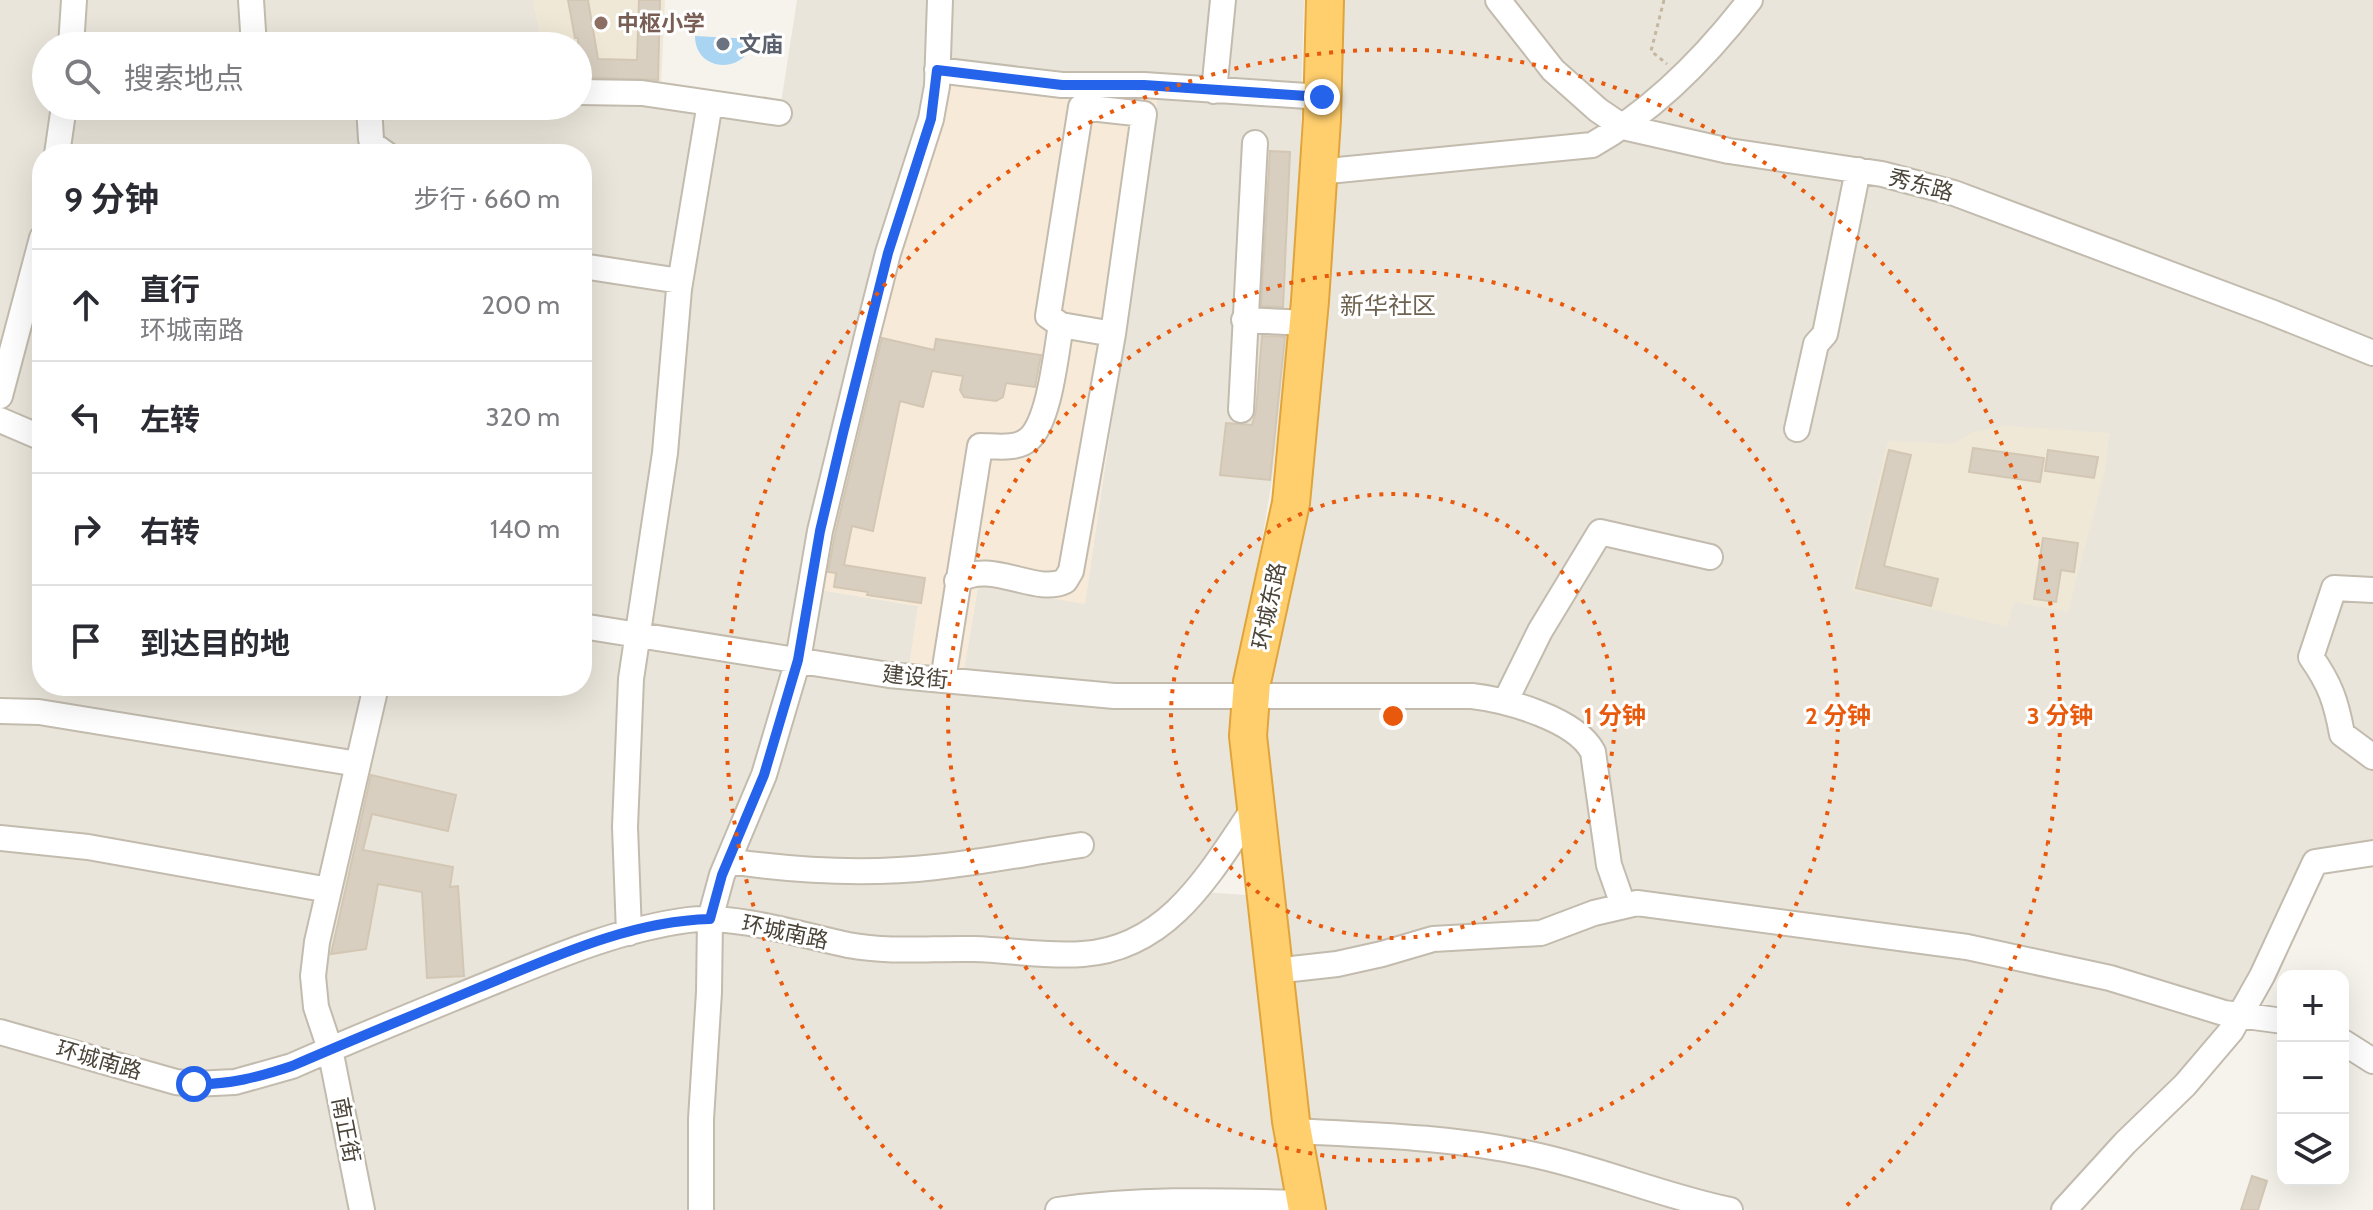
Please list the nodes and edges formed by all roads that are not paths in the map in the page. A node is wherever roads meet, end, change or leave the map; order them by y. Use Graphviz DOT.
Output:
graph roads {
  1 [pos="74,0"];
  2 [pos="251,0"];
  3 [pos="940,0"];
  4 [pos="1223,0"];
  5 [pos="1325,0"];
  6 [pos="1498,0"];
  7 [pos="1750,0"];
  8 [pos="72,32"];
  9 [pos="253,32"];
  10 [pos="937,70"];
  11 [pos="1214,91"];
  12 [pos="592,92"];
  13 [pos="1322,97"];
  14 [pos="710,103"];
  15 [pos="779,113"];
  16 [pos="62,120"];
  17 [pos="370,120"];
  18 [pos="1623,127"];
  19 [pos="1255,143"];
  20 [pos="58,144"];
  21 [pos="372,144"];
  22 [pos="1858,170"];
  23 [pos="1318,172"];
  24 [pos="592,268"];
  25 [pos="32,276"];
  26 [pos="680,281"];
  27 [pos="1244,320"];
  28 [pos="1308,323"];
  29 [pos="1061,325"];
  30 [pos="1113,334"];
  31 [pos="2373,353"];
  32 [pos="0,396"];
  33 [pos="1241,410"];
  34 [pos="0,420"];
  35 [pos="1797,429"];
  36 [pos="32,434"];
  37 [pos="1710,557"];
  38 [pos="957,581"];
  39 [pos="2373,590"];
  40 [pos="592,628"];
  41 [pos="637,635"];
  42 [pos="798,660"];
  43 [pos="943,680"];
  44 [pos="374,696"];
  45 [pos="1250,698"];
  46 [pos="1505,702"];
  47 [pos="0,711"];
  48 [pos="2373,757"];
  49 [pos="358,764"];
  50 [pos="1254,808"];
  51 [pos="0,838"];
  52 [pos="1081,845"];
  53 [pos="2373,853"];
  54 [pos="728,861"];
  55 [pos="329,890"];
  56 [pos="1623,905"];
  57 [pos="710,919"];
  58 [pos="629,933"];
  59 [pos="1274,971"];
  60 [pos="2240,1015"];
  61 [pos="2277,1020"];
  62 [pos="0,1032"];
  63 [pos="2349,1046"];
  64 [pos="330,1049"];
  65 [pos="2373,1061"];
  66 [pos="1293,1131"];
  67 [pos="1306,1206"];
  68 [pos="362,1210"];
  69 [pos="701,1210"];
  70 [pos="1058,1210"];
  71 [pos="1730,1210"];
  72 [pos="2064,1210"];
  1 -- 8 [label="street"];
  2 -- 9 [label="street"];
  3 -- 10 [label="street"];
  4 -- 11 [label="street"];
  5 -- 13 [label="highway, 环城东路"];
  6 -- 18 [label="street, 秀东路"];
  7 -- 18 [label="street"];
  10 -- 11 [label="street"];
  10 -- 42 [label="street"];
  11 -- 13 [label="street"];
  12 -- 14 [label="street"];
  13 -- 23 [label="highway, 环城东路"];
  14 -- 15 [label="street"];
  14 -- 26 [label="street"];
  16 -- 20 [label="street"];
  17 -- 21 [label="street"];
  18 -- 22 [label="street, 秀东路"];
  18 -- 23 [label="street"];
  19 -- 27 [label="street"];
  22 -- 31 [label="street, 秀东路"];
  22 -- 35 [label="street"];
  23 -- 28 [label="highway, 环城东路"];
  24 -- 26 [label="street"];
  25 -- 32 [label="street"];
  26 -- 41 [label="street"];
  27 -- 28 [label="street"];
  27 -- 33 [label="street"];
  28 -- 45 [label="highway, 环城东路"];
  29 -- 30 [label="street"];
  29 -- 30 [label="street"];
  29 -- 38 [label="street"];
  30 -- 38 [label="street"];
  34 -- 36 [label="street"];
  37 -- 46 [label="street"];
  38 -- 43 [label="street"];
  39 -- 48 [label="street"];
  40 -- 41 [label="street, 建设街"];
  41 -- 42 [label="street, 建设街"];
  41 -- 58 [label="street"];
  42 -- 43 [label="street, 建设街"];
  42 -- 54 [label="street"];
  43 -- 45 [label="street, 建设街"];
  44 -- 49 [label="street, 南正街"];
  45 -- 46 [label="street, 建设街"];
  45 -- 50 [label="highway, 环城东路"];
  46 -- 56 [label="street, 建设街"];
  47 -- 49 [label="street"];
  49 -- 55 [label="street, 南正街"];
  50 -- 57 [label="street, 环城南路"];
  50 -- 59 [label="highway, 环城东路"];
  51 -- 55 [label="street"];
  52 -- 54 [label="street"];
  53 -- 60 [label="street"];
  54 -- 57 [label="street"];
  55 -- 64 [label="street, 南正街"];
  56 -- 59 [label="street"];
  56 -- 60 [label="street"];
  57 -- 58 [label="street, 环城南路"];
  57 -- 69 [label="street"];
  58 -- 64 [label="street, 环城南路"];
  59 -- 66 [label="highway, 环城东路"];
  60 -- 61 [label="street"];
  60 -- 72 [label="street"];
  62 -- 64 [label="street, 环城南路"];
  63 -- 65 [label="street"];
  64 -- 68 [label="street, 南正街"];
  66 -- 67 [label="highway, 环城东路"];
  66 -- 71 [label="street"];
  67 -- 70 [label="street"];
}
